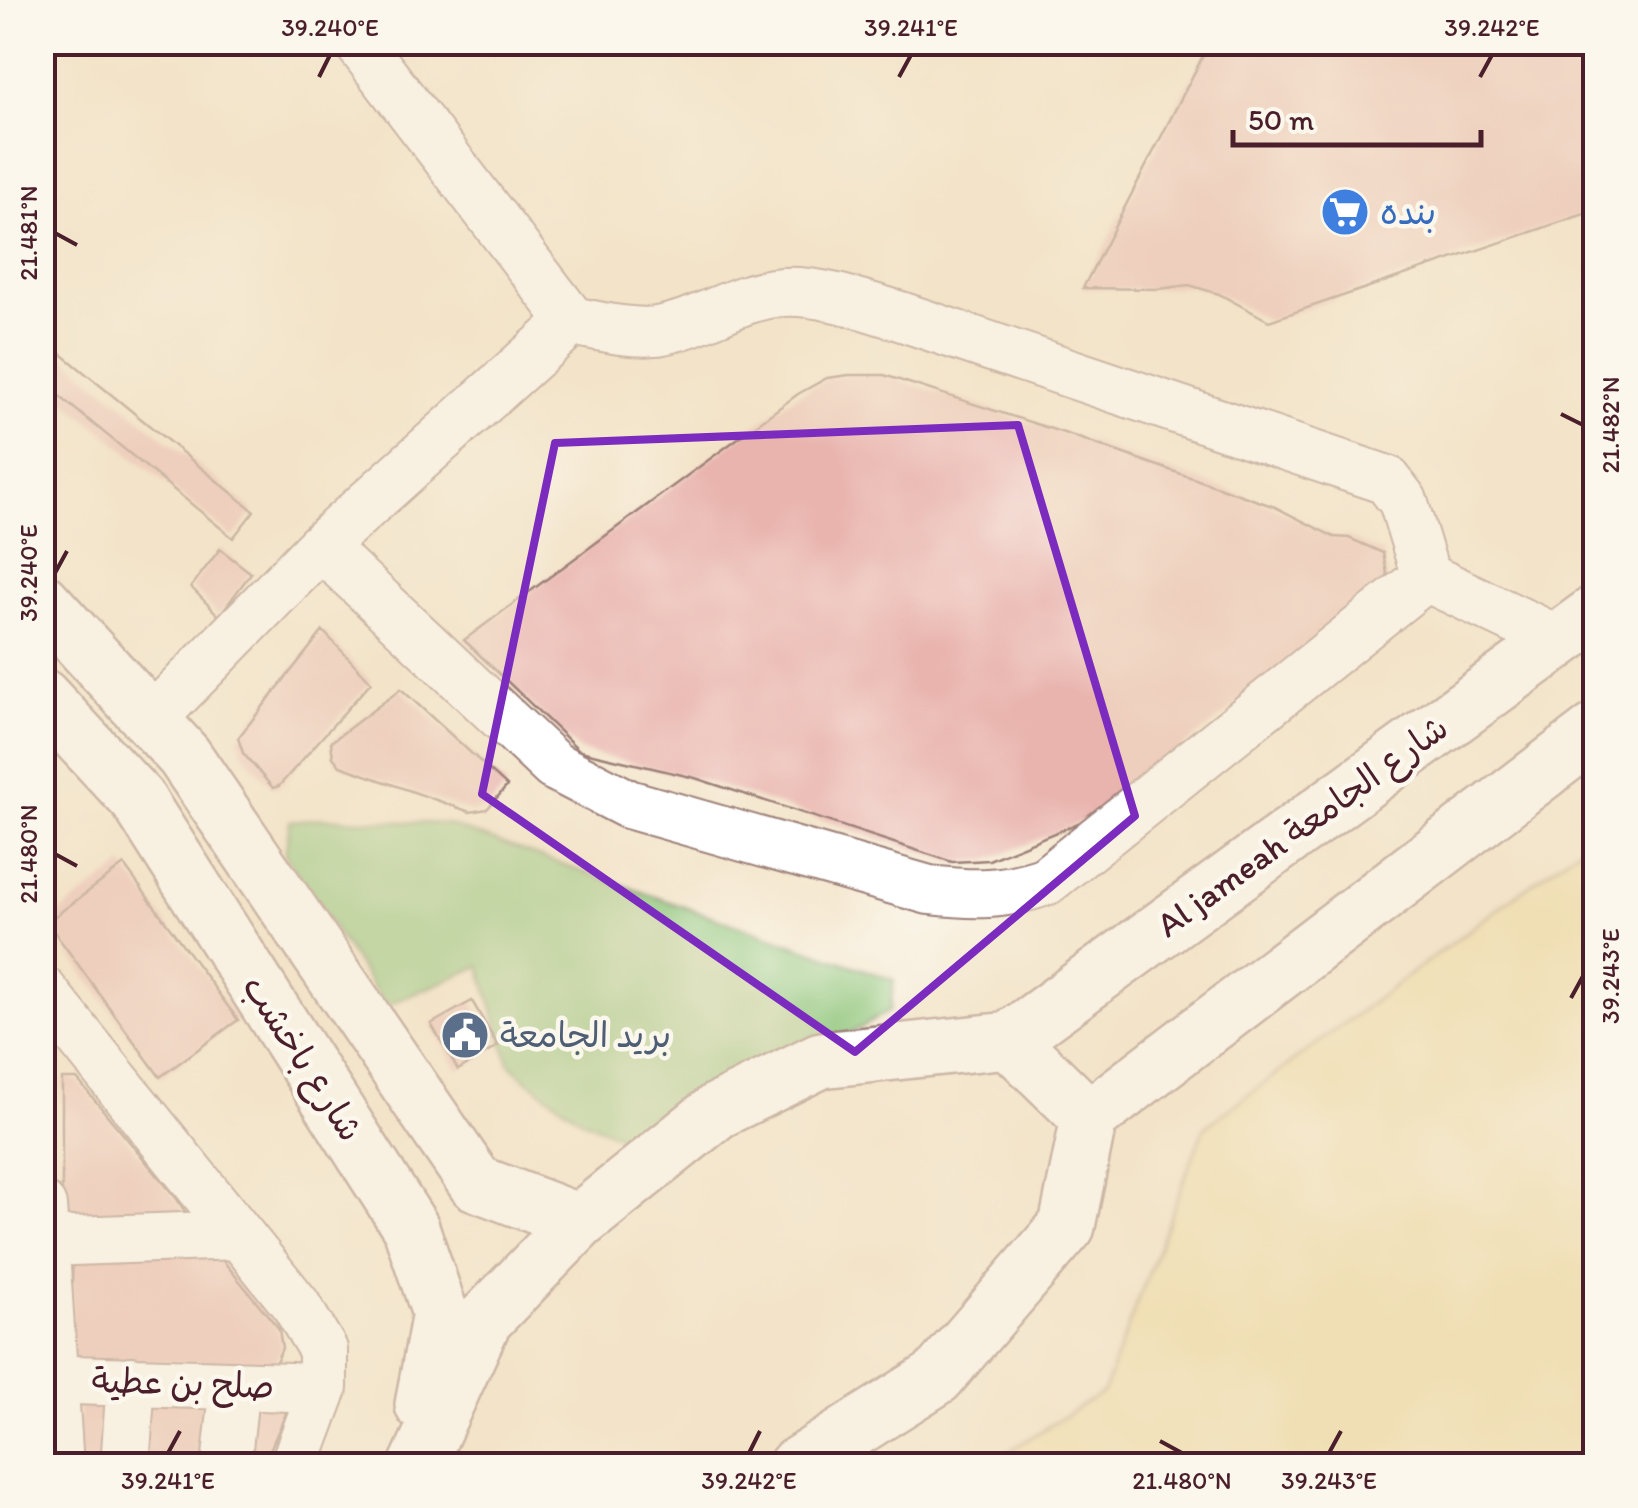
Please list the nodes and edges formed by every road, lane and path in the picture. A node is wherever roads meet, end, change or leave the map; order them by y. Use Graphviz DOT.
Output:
graph roads {
  1 [pos="358,42"];
  2 [pos="572,321"];
  3 [pos="321,546"];
  4 [pos="1426,576"];
  5 [pos="42,601"];
  6 [pos="1577,626"];
  7 [pos="42,697"];
  8 [pos="151,720"];
  9 [pos="1596,730"];
  10 [pos="42,990"];
  11 [pos="59,1040"];
  12 [pos="1010,1040"];
  13 [pos="1089,1118"];
  14 [pos="579,1222"];
  15 [pos="44,1224"];
  16 [pos="239,1236"];
  17 [pos="48,1379"];
  18 [pos="130,1381"];
  19 [pos="236,1385"];
  20 [pos="323,1388"];
  21 [pos="59,1466"];
  22 [pos="126,1466"];
  23 [pos="226,1466"];
  24 [pos="294,1466"];
  25 [pos="414,1466"];
  26 [pos="796,1466"];
  1 -- 2 [label="street"];
  2 -- 3 [label="street"];
  2 -- 4 [label="street"];
  3 -- 4 [label="street"];
  3 -- 8 [label="street"];
  4 -- 6 [label="street"];
  5 -- 8 [label="main road, شارع باخشب"];
  6 -- 12 [label="main road, Al jameah شارع الجامعة"];
  7 -- 25 [label="main road, شارع باخشب"];
  8 -- 14 [label="main road, شارع باخشب"];
  9 -- 13 [label="main road"];
  10 -- 11 [label="street"];
  11 -- 16 [label="street"];
  12 -- 13 [label="main road"];
  12 -- 14 [label="main road"];
  13 -- 26 [label="main road"];
  14 -- 25 [label="main road"];
  15 -- 16 [label="street"];
  15 -- 17 [label="street"];
  16 -- 20 [label="street"];
  17 -- 18 [label="street, صلح بن عطية"];
  17 -- 21 [label="street"];
  18 -- 19 [label="street, صلح بن عطية"];
  18 -- 22 [label="street"];
  19 -- 20 [label="street, صلح بن عطية"];
  19 -- 23 [label="street"];
  20 -- 24 [label="street"];
}
